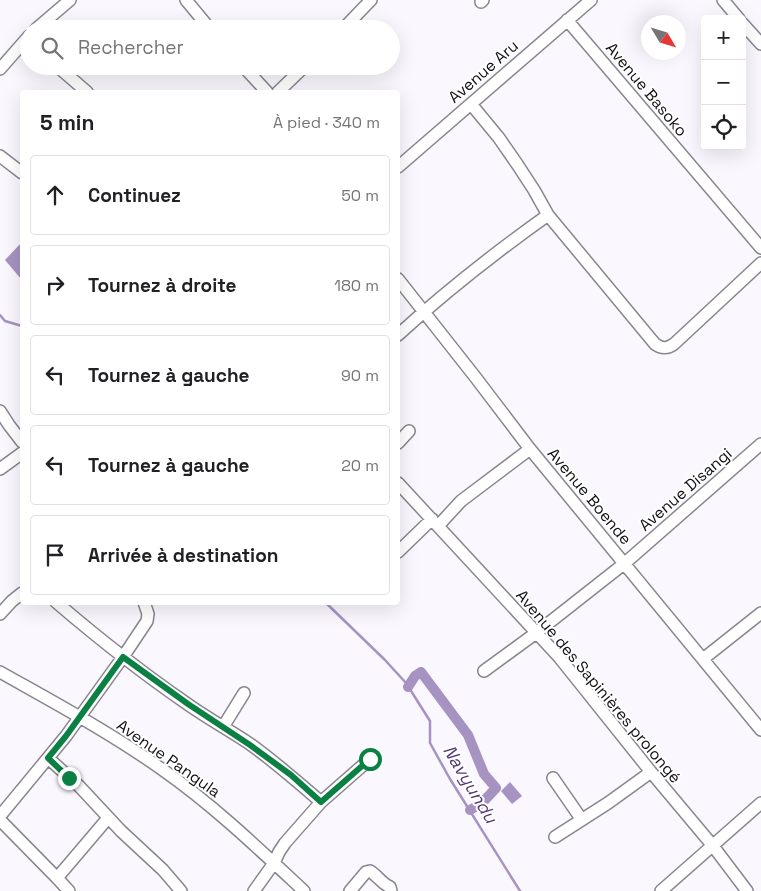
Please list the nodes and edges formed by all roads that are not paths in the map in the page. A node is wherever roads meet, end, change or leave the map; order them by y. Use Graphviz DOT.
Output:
graph roads {
  1 [pos="70,0"];
  2 [pos="372,0"];
  3 [pos="591,0"];
  4 [pos="723,0"];
  5 [pos="191,2"];
  6 [pos="735,15"];
  7 [pos="47,20"];
  8 [pos="204,20"];
  9 [pos="351,20"];
  10 [pos="567,20"];
  11 [pos="746,27"];
  12 [pos="761,44"];
  13 [pos="20,46"];
  14 [pos="2,61"];
  15 [pos="67,75"];
  16 [pos="251,75"];
  17 [pos="296,75"];
  18 [pos="85,90"];
  19 [pos="265,90"];
  20 [pos="280,90"];
  21 [pos="471,104"];
  22 [pos="0,156"];
  23 [pos="400,165"];
  24 [pos="20,171"];
  25 [pos="548,215"];
  26 [pos="761,248"];
  27 [pos="761,263"];
  28 [pos="400,282"];
  29 [pos="424,312"];
  30 [pos="400,333"];
  31 [pos="0,410"];
  32 [pos="409,431"];
  33 [pos="20,440"];
  34 [pos="400,440"];
  35 [pos="761,444"];
  36 [pos="530,449"];
  37 [pos="20,454"];
  38 [pos="0,469"];
  39 [pos="400,485"];
  40 [pos="435,523"];
  41 [pos="400,550"];
  42 [pos="625,563"];
  43 [pos="20,595"];
  44 [pos="60,605"];
  45 [pos="145,605"];
  46 [pos="1,609"];
  47 [pos="761,613"];
  48 [pos="536,633"];
  49 [pos="123,657"];
  50 [pos="703,659"];
  51 [pos="484,671"];
  52 [pos="0,672"];
  53 [pos="244,693"];
  54 [pos="80,717"];
  55 [pos="223,727"];
  56 [pos="761,730"];
  57 [pos="48,758"];
  58 [pos="370,759"];
  59 [pos="651,772"];
  60 [pos="553,778"];
  61 [pos="321,802"];
  62 [pos="761,803"];
  63 [pos="0,816"];
  64 [pos="108,818"];
  65 [pos="0,820"];
  66 [pos="582,820"];
  67 [pos="555,837"];
  68 [pos="713,846"];
  69 [pos="274,863"];
  70 [pos="57,878"];
  71 [pos="68,891"];
  72 [pos="181,891"];
  73 [pos="254,891"];
  74 [pos="304,891"];
  75 [pos="350,891"];
  76 [pos="391,891"];
  77 [pos="661,891"];
  78 [pos="747,891"];
  1 -- 7 [label="street"];
  2 -- 9 [label="street"];
  3 -- 10 [label="street, Avenue Aru"];
  4 -- 6 [label="street"];
  5 -- 8 [label="street"];
  10 -- 21 [label="street, Avenue Aru"];
  10 -- 26 [label="street, Avenue Basoko"];
  11 -- 12 [label="street"];
  13 -- 14 [label="street"];
  15 -- 18 [label="street"];
  16 -- 19 [label="street"];
  17 -- 20 [label="street"];
  21 -- 23 [label="street, Avenue Aru"];
  21 -- 25 [label="street"];
  22 -- 24 [label="street"];
  25 -- 27 [label="street"];
  25 -- 29 [label="street"];
  28 -- 29 [label="street, Avenue Boende"];
  29 -- 30 [label="street"];
  29 -- 36 [label="street, Avenue Boende"];
  31 -- 33 [label="street"];
  32 -- 34 [label="street"];
  35 -- 42 [label="street, Avenue Disangi"];
  36 -- 40 [label="street"];
  36 -- 42 [label="street, Avenue Boende"];
  37 -- 38 [label="street"];
  39 -- 40 [label="street, Avenue des Sapinières prolongé"];
  40 -- 41 [label="street"];
  40 -- 48 [label="street, Avenue des Sapinières prolongé"];
  42 -- 48 [label="street, Avenue Disangi"];
  42 -- 50 [label="street, Avenue Boende"];
  43 -- 46 [label="street"];
  44 -- 49 [label="street"];
  45 -- 49 [label="street"];
  47 -- 50 [label="street"];
  48 -- 51 [label="street, Avenue Disangi"];
  48 -- 59 [label="street, Avenue des Sapinières prolongé"];
  49 -- 54 [label="street"];
  49 -- 55 [label="street"];
  50 -- 56 [label="street, Avenue Boende"];
  52 -- 54 [label="street, Avenue Pangula"];
  53 -- 55 [label="street"];
  54 -- 57 [label="street"];
  54 -- 69 [label="street, Avenue Pangula"];
  55 -- 61 [label="street"];
  57 -- 63 [label="street"];
  57 -- 64 [label="street"];
  58 -- 61 [label="street"];
  59 -- 66 [label="street"];
  59 -- 68 [label="street, Avenue des Sapinières prolongé"];
  60 -- 66 [label="street"];
  61 -- 69 [label="street"];
  62 -- 68 [label="street"];
  64 -- 70 [label="street"];
  64 -- 72 [label="street"];
  65 -- 70 [label="street"];
  66 -- 67 [label="street"];
  68 -- 77 [label="street"];
  68 -- 78 [label="street, Avenue des Sapinières prolongé"];
  69 -- 73 [label="street"];
  69 -- 74 [label="street, Avenue Pangula"];
  70 -- 71 [label="street"];
  75 -- 76 [label="street"];
}
